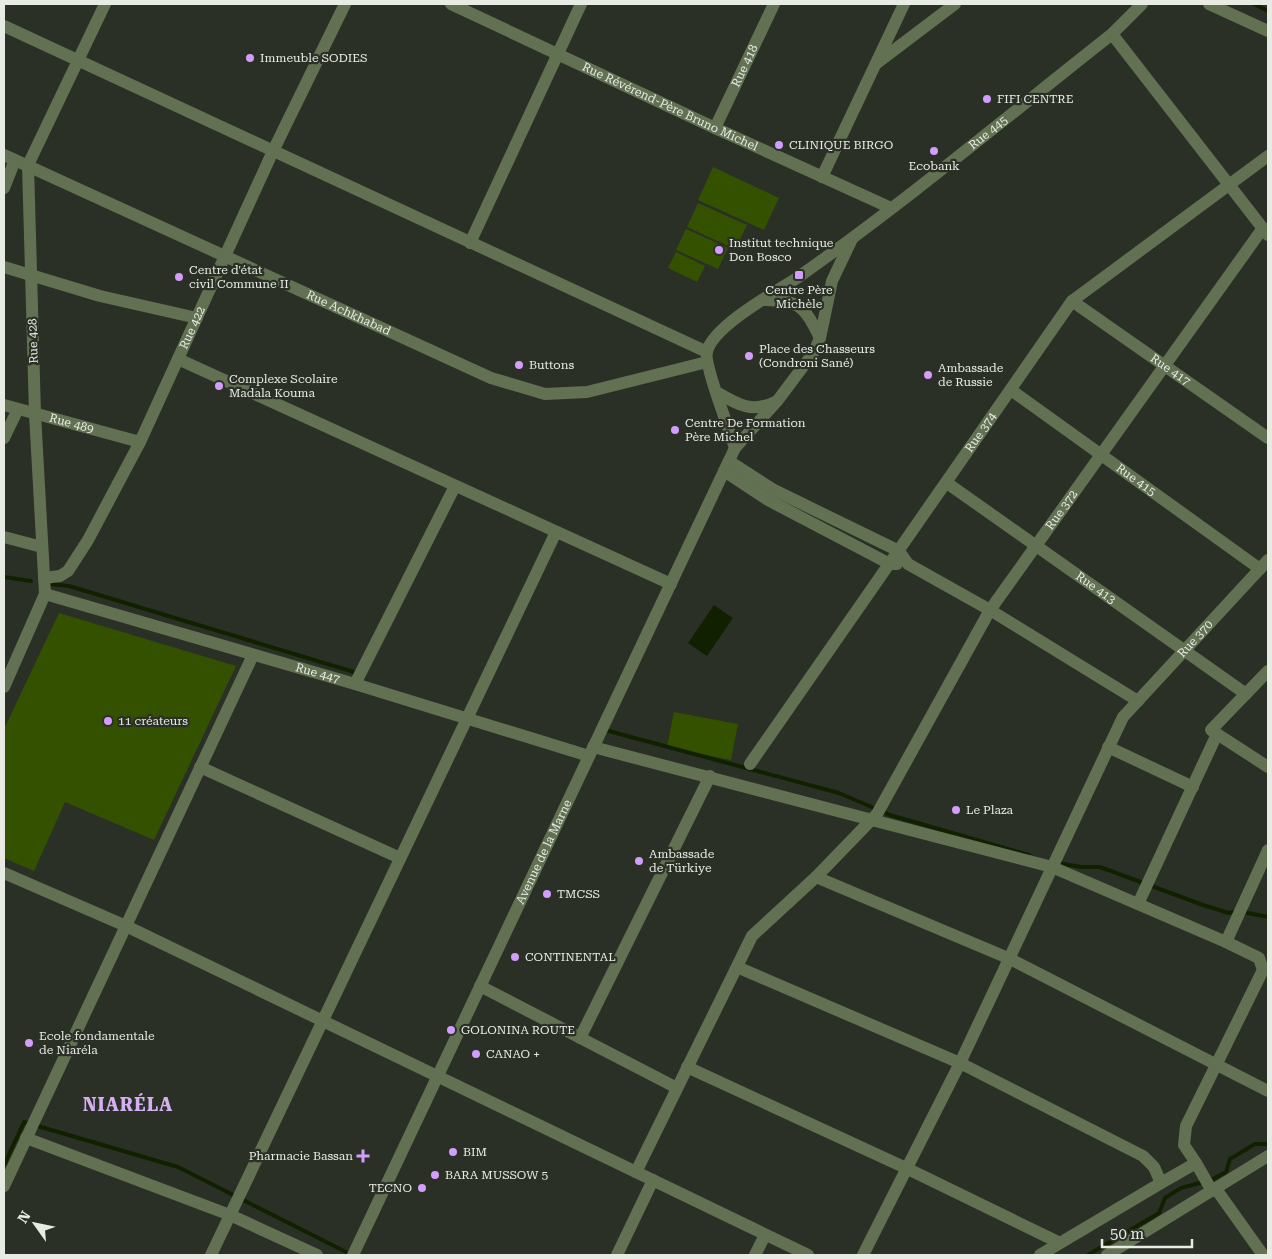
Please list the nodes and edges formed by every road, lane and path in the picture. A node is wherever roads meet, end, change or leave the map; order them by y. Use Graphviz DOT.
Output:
graph roads {
  1 [pos="105,4"];
  2 [pos="344,4"];
  3 [pos="451,4"];
  4 [pos="581,4"];
  5 [pos="774,4"];
  6 [pos="904,4"];
  7 [pos="956,4"];
  8 [pos="1142,4"];
  9 [pos="1209,4"];
  10 [pos="4,26"];
  11 [pos="1268,31"];
  12 [pos="1112,34"];
  13 [pos="558,53"];
  14 [pos="77,61"];
  15 [pos="875,65"];
  16 [pos="715,128"];
  17 [pos="273,151"];
  18 [pos="1268,156"];
  19 [pos="10,157"];
  20 [pos="28,165"];
  21 [pos="822,177"];
  22 [pos="1229,185"];
  23 [pos="4,188"];
  24 [pos="891,208"];
  25 [pos="1266,232"];
  26 [pos="852,239"];
  27 [pos="470,243"];
  28 [pos="224,258"];
  29 [pos="4,267"];
  30 [pos="31,274"];
  31 [pos="764,300"];
  32 [pos="1072,301"];
  33 [pos="197,318"];
  34 [pos="820,338"];
  35 [pos="707,357"];
  36 [pos="178,360"];
  37 [pos="1165,366"];
  38 [pos="1011,390"];
  39 [pos="718,393"];
  40 [pos="778,400"];
  41 [pos="4,405"];
  42 [pos="18,409"];
  43 [pos="35,414"];
  44 [pos="4,438"];
  45 [pos="1268,438"];
  46 [pos="140,442"];
  47 [pos="735,448"];
  48 [pos="1102,455"];
  49 [pos="726,466"];
  50 [pos="947,483"];
  51 [pos="455,486"];
  52 [pos="556,532"];
  53 [pos="4,537"];
  54 [pos="1036,546"];
  55 [pos="42,547"];
  56 [pos="898,551"];
  57 [pos="890,564"];
  58 [pos="908,564"];
  59 [pos="1264,565"];
  60 [pos="44,578"];
  61 [pos="670,584"];
  62 [pos="45,594"];
  63 [pos="990,610"];
  64 [pos="1185,650"];
  65 [pos="253,655"];
  66 [pos="1268,671"];
  67 [pos="355,684"];
  68 [pos="4,687"];
  69 [pos="1246,694"];
  70 [pos="1138,701"];
  71 [pos="466,719"];
  72 [pos="1218,734"];
  73 [pos="1108,747"];
  74 [pos="591,751"];
  75 [pos="750,764"];
  76 [pos="200,767"];
  77 [pos="1268,767"];
  78 [pos="710,776"];
  79 [pos="1193,787"];
  80 [pos="877,813"];
  81 [pos="1268,850"];
  82 [pos="400,858"];
  83 [pos="1052,867"];
  84 [pos="4,873"];
  85 [pos="816,877"];
  86 [pos="1138,904"];
  87 [pos="126,926"];
  88 [pos="1226,942"];
  89 [pos="1008,958"];
  90 [pos="737,967"];
  91 [pos="480,986"];
  92 [pos="322,1021"];
  93 [pos="580,1038"];
  94 [pos="960,1063"];
  95 [pos="1217,1063"];
  96 [pos="687,1067"];
  97 [pos="438,1076"];
  98 [pos="677,1088"];
  99 [pos="1268,1090"];
  100 [pos="26,1138"];
  101 [pos="1268,1156"];
  102 [pos="1196,1163"];
  103 [pos="906,1168"];
  104 [pos="636,1172"];
  105 [pos="653,1180"];
  106 [pos="1161,1183"];
  107 [pos="4,1186"];
  108 [pos="1214,1190"];
  109 [pos="230,1215"];
  110 [pos="765,1235"];
  111 [pos="1060,1243"];
  112 [pos="1123,1251"];
  113 [pos="211,1255"];
  114 [pos="317,1255"];
  115 [pos="353,1255"];
  116 [pos="617,1255"];
  117 [pos="755,1255"];
  118 [pos="808,1255"];
  119 [pos="863,1255"];
  120 [pos="1040,1255"];
  121 [pos="1107,1255"];
  122 [pos="1262,1255"];
  1 -- 14 [label="street, Rue 428"];
  2 -- 17 [label="street, Rue 422"];
  3 -- 13 [label="street, Rue Révérend-Père Bruno Michel"];
  4 -- 13 [label="street"];
  5 -- 16 [label="street, Rue 418"];
  6 -- 15 [label="street"];
  7 -- 15 [label="street"];
  8 -- 12 [label="street, Rue 445"];
  9 -- 11 [label="street"];
  10 -- 14 [label="street"];
  12 -- 22 [label="street"];
  12 -- 24 [label="street, Rue 445"];
  13 -- 16 [label="street, Rue Révérend-Père Bruno Michel"];
  13 -- 27 [label="street"];
  14 -- 17 [label="street"];
  14 -- 20 [label="street, Rue 428"];
  15 -- 21 [label="street"];
  16 -- 21 [label="street, Rue Révérend-Père Bruno Michel"];
  17 -- 27 [label="street"];
  17 -- 28 [label="street, Rue 422"];
  18 -- 22 [label="street, Rue 374"];
  19 -- 20 [label="street, Rue Achkhabad"];
  19 -- 23 [label="street"];
  20 -- 28 [label="street, Rue Achkhabad"];
  20 -- 30 [label="street, Rue 428"];
  21 -- 24 [label="street, Rue Révérend-Père Bruno Michel"];
  22 -- 25 [label="street"];
  22 -- 32 [label="street, Rue 374"];
  24 -- 26 [label="street, Rue 445"];
  25 -- 37 [label="street, Rue 372"];
  26 -- 31 [label="street, Rue 445"];
  26 -- 34 [label="street"];
  27 -- 35 [label="street"];
  28 -- 33 [label="street, Rue 422"];
  28 -- 35 [label="street, Rue Achkhabad"];
  29 -- 30 [label="street"];
  30 -- 33 [label="street"];
  30 -- 43 [label="street, Rue 428"];
  31 -- 34 [label="street"];
  31 -- 35 [label="street"];
  32 -- 37 [label="street, Rue 417"];
  32 -- 38 [label="street, Rue 374"];
  33 -- 36 [label="street, Rue 422"];
  34 -- 40 [label="street"];
  35 -- 39 [label="street"];
  36 -- 46 [label="street, Rue 422"];
  36 -- 51 [label="street"];
  37 -- 45 [label="street, Rue 417"];
  37 -- 48 [label="street, Rue 372"];
  38 -- 48 [label="street, Rue 415"];
  38 -- 50 [label="street, Rue 374"];
  39 -- 40 [label="street"];
  39 -- 47 [label="street"];
  40 -- 47 [label="street, Avenue de la Marne"];
  41 -- 42 [label="street, Rue 489"];
  42 -- 43 [label="street, Rue 489"];
  42 -- 44 [label="street"];
  43 -- 46 [label="street, Rue 489"];
  43 -- 55 [label="street, Rue 428"];
  46 -- 60 [label="street, Rue 422"];
  47 -- 49 [label="street, Avenue de la Marne"];
  48 -- 54 [label="street, Rue 372"];
  48 -- 59 [label="street, Rue 415"];
  49 -- 56 [label="street"];
  49 -- 57 [label="street"];
  49 -- 61 [label="street, Avenue de la Marne"];
  50 -- 54 [label="street, Rue 413"];
  50 -- 56 [label="street, Rue 374"];
  51 -- 52 [label="street"];
  51 -- 67 [label="street"];
  52 -- 61 [label="street"];
  52 -- 71 [label="street"];
  53 -- 55 [label="street"];
  54 -- 63 [label="street, Rue 372"];
  54 -- 64 [label="street, Rue 413"];
  55 -- 60 [label="street, Rue 428"];
  56 -- 57 [label="street, Rue 374"];
  56 -- 58 [label="street"];
  57 -- 58 [label="street"];
  57 -- 75 [label="street, Rue 374"];
  58 -- 63 [label="street"];
  59 -- 64 [label="street, Rue 370"];
  60 -- 62 [label="street, Rue 428"];
  61 -- 74 [label="street, Avenue de la Marne"];
  62 -- 65 [label="street, Rue 447"];
  62 -- 68 [label="street, Rue 428"];
  63 -- 70 [label="street"];
  63 -- 80 [label="street, Rue 372"];
  64 -- 69 [label="street, Rue 413"];
  64 -- 70 [label="street, Rue 370"];
  65 -- 67 [label="street, Rue 447"];
  65 -- 76 [label="street"];
  66 -- 69 [label="street"];
  67 -- 71 [label="street, Rue 447"];
  69 -- 72 [label="street"];
  70 -- 73 [label="street, Rue 370"];
  71 -- 74 [label="street, Rue 447"];
  71 -- 82 [label="street"];
  72 -- 77 [label="street"];
  72 -- 79 [label="street"];
  73 -- 79 [label="street"];
  73 -- 83 [label="street, Rue 370"];
  74 -- 78 [label="street, Rue 447"];
  74 -- 91 [label="street, Avenue de la Marne"];
  76 -- 82 [label="street"];
  76 -- 87 [label="street"];
  78 -- 80 [label="street, Rue 447"];
  78 -- 93 [label="street"];
  79 -- 86 [label="street"];
  80 -- 83 [label="street, Rue 447"];
  80 -- 85 [label="street, Rue 372"];
  81 -- 88 [label="street"];
  82 -- 92 [label="street"];
  83 -- 86 [label="street, Rue 447"];
  83 -- 89 [label="street, Rue 370"];
  84 -- 87 [label="street"];
  85 -- 89 [label="street"];
  85 -- 90 [label="street, Rue 372"];
  86 -- 88 [label="street, Rue 447"];
  87 -- 92 [label="street"];
  87 -- 100 [label="street"];
  88 -- 95 [label="street, Rue 447"];
  89 -- 94 [label="street, Rue 370"];
  89 -- 95 [label="street"];
  90 -- 94 [label="street"];
  90 -- 96 [label="street, Rue 372"];
  91 -- 93 [label="street"];
  91 -- 97 [label="street, Avenue de la Marne"];
  92 -- 97 [label="street"];
  92 -- 109 [label="street"];
  93 -- 98 [label="street"];
  94 -- 103 [label="street, Rue 370"];
  94 -- 106 [label="street"];
  95 -- 99 [label="street"];
  95 -- 102 [label="street, Rue 447"];
  96 -- 98 [label="street, Rue 372"];
  96 -- 103 [label="street"];
  97 -- 104 [label="street"];
  97 -- 115 [label="street, Avenue de la Marne"];
  98 -- 104 [label="street, Rue 372"];
  100 -- 107 [label="street"];
  100 -- 109 [label="street"];
  101 -- 108 [label="street"];
  102 -- 106 [label="street"];
  102 -- 108 [label="street, Rue 447"];
  103 -- 111 [label="street"];
  103 -- 119 [label="street, Rue 370"];
  104 -- 105 [label="street"];
  105 -- 110 [label="street"];
  105 -- 116 [label="street"];
  106 -- 111 [label="street"];
  108 -- 112 [label="street"];
  108 -- 122 [label="street, Rue 447"];
  109 -- 113 [label="street"];
  109 -- 114 [label="street"];
  110 -- 117 [label="street"];
  110 -- 118 [label="street"];
  111 -- 120 [label="street"];
  112 -- 121 [label="street"];
}
